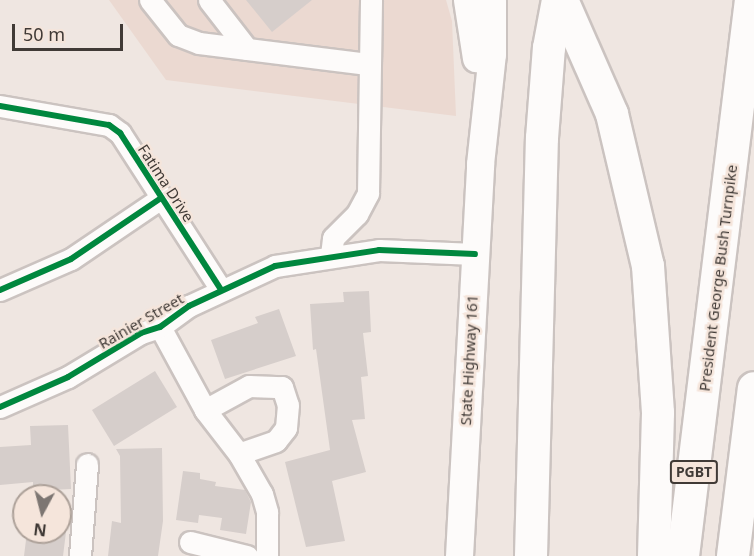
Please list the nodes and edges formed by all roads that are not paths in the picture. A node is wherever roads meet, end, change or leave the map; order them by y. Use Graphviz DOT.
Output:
graph roads {
  1 [pos="150,0"];
  2 [pos="209,0"];
  3 [pos="371,0"];
  4 [pos="467,0"];
  5 [pos="492,0"];
  6 [pos="560,0"];
  7 [pos="752,0"];
  8 [pos="247,49"];
  9 [pos="368,64"];
  10 [pos="0,106"];
  11 [pos="480,164"];
  12 [pos="161,198"];
  13 [pos="475,254"];
  14 [pos="331,255"];
  15 [pos="0,290"];
  16 [pos="221,290"];
  17 [pos="160,327"];
  18 [pos="754,391"];
  19 [pos="0,407"];
  20 [pos="205,410"];
  21 [pos="239,454"];
  22 [pos="87,464"];
  23 [pos="190,542"];
  24 [pos="80,556"];
  25 [pos="247,556"];
  26 [pos="267,556"];
  27 [pos="459,556"];
  28 [pos="531,556"];
  29 [pos="654,556"];
  30 [pos="683,556"];
  31 [pos="733,556"];
  1 -- 8 [label="street"];
  2 -- 8 [label="street"];
  3 -- 9 [label="street"];
  4 -- 11 [label="main road"];
  5 -- 11 [label="main road"];
  6 -- 28 [label="highway"];
  6 -- 29 [label="highway"];
  7 -- 30 [label="highway, President George Bush Turnpike / PGBT"];
  8 -- 9 [label="street"];
  9 -- 14 [label="street"];
  10 -- 12 [label="street, Fatima Drive"];
  11 -- 13 [label="main road, State Highway 161"];
  12 -- 15 [label="street"];
  12 -- 16 [label="street, Fatima Drive"];
  13 -- 14 [label="street, Rainier Street"];
  13 -- 27 [label="main road, State Highway 161"];
  14 -- 16 [label="street, Rainier Street"];
  16 -- 17 [label="street, Rainier Street"];
  17 -- 19 [label="street, Rainier Street"];
  17 -- 20 [label="street"];
  18 -- 31 [label="highway, PGBT"];
  20 -- 21 [label="street"];
  20 -- 21 [label="street"];
  21 -- 26 [label="street"];
  22 -- 24 [label="street"];
  23 -- 25 [label="street"];
}
